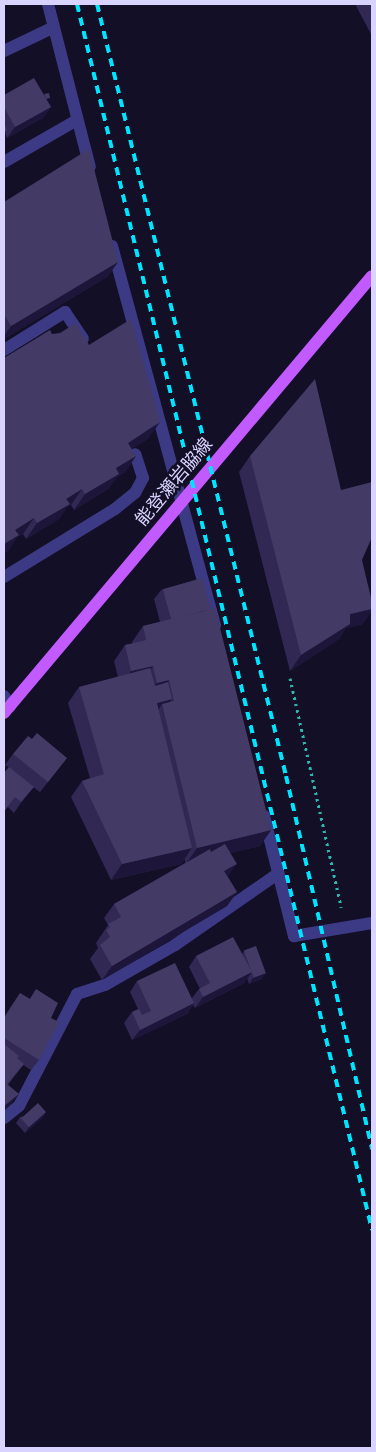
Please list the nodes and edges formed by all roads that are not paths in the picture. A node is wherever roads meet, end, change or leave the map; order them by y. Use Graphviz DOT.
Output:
graph roads {
  1 [pos="48,4"];
  2 [pos="54,27"];
  3 [pos="4,50"];
  4 [pos="77,120"];
  5 [pos="4,162"];
  6 [pos="93,176"];
  7 [pos="109,233"];
  8 [pos="372,276"];
  9 [pos="89,349"];
  10 [pos="4,350"];
  11 [pos="135,454"];
  12 [pos="182,498"];
  13 [pos="4,577"];
  14 [pos="220,643"];
  15 [pos="6,705"];
  16 [pos="261,806"];
  17 [pos="279,873"];
  18 [pos="372,923"];
  19 [pos="4,1118"];
  1 -- 2 [label="street"];
  2 -- 3 [label="street"];
  2 -- 4 [label="street"];
  4 -- 5 [label="street"];
  4 -- 6 [label="street"];
  7 -- 12 [label="street"];
  8 -- 12 [label="main road, 能登瀬岩脇線"];
  9 -- 10 [label="street"];
  11 -- 13 [label="street"];
  12 -- 14 [label="street"];
  12 -- 15 [label="main road, 能登瀬岩脇線"];
  16 -- 17 [label="street"];
  17 -- 18 [label="street"];
  17 -- 19 [label="street"];
}
